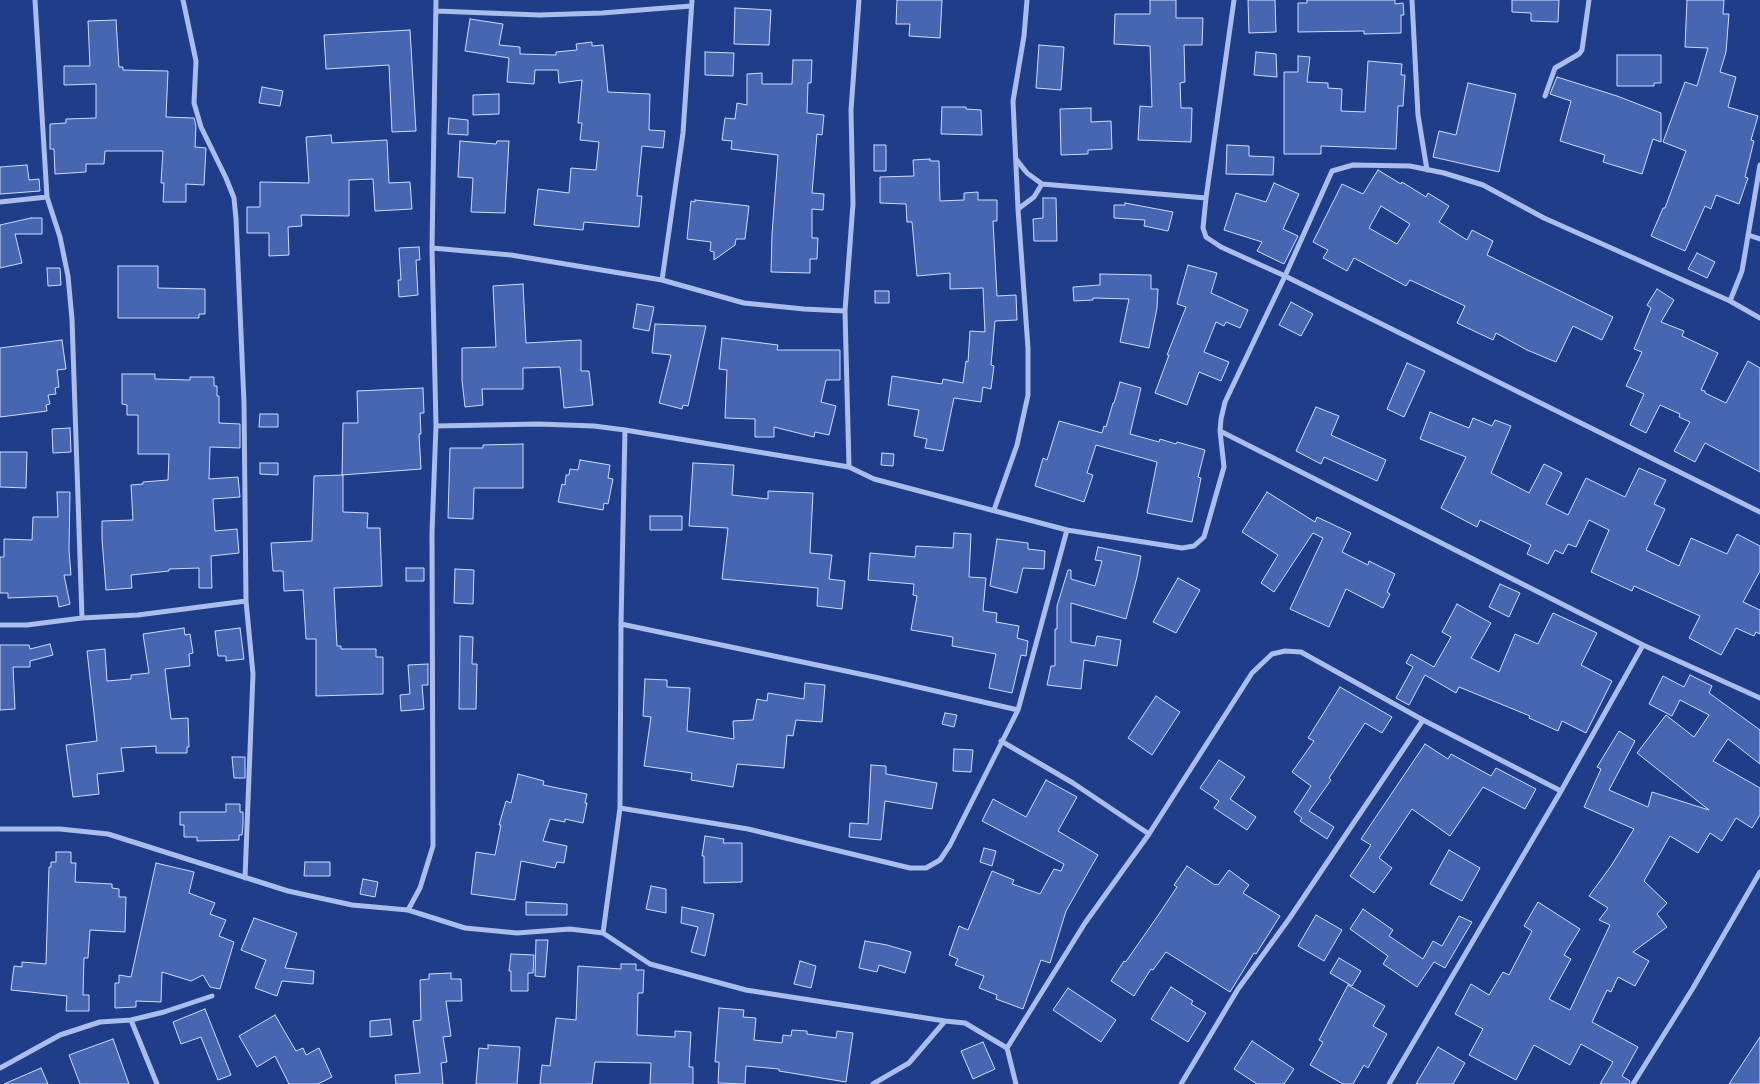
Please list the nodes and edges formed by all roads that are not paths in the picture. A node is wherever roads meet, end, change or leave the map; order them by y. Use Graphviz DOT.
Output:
graph roads {
  1 [pos="35,0"];
  2 [pos="183,0"];
  3 [pos="436,0"];
  4 [pos="859,0"];
  5 [pos="1027,0"];
  6 [pos="1234,0"];
  7 [pos="1412,0"];
  8 [pos="1589,0"];
  9 [pos="691,3"];
  10 [pos="436,10"];
  11 [pos="1545,96"];
  12 [pos="1016,159"];
  13 [pos="1760,165"];
  14 [pos="1427,170"];
  15 [pos="1042,184"];
  16 [pos="47,197"];
  17 [pos="1206,198"];
  18 [pos="0,202"];
  19 [pos="1018,209"];
  20 [pos="1748,235"];
  21 [pos="1760,239"];
  22 [pos="432,248"];
  23 [pos="1285,276"];
  24 [pos="662,280"];
  25 [pos="1730,301"];
  26 [pos="845,311"];
  27 [pos="1760,318"];
  28 [pos="436,426"];
  29 [pos="625,430"];
  30 [pos="1220,431"];
  31 [pos="849,467"];
  32 [pos="994,510"];
  33 [pos="1760,512"];
  34 [pos="1067,530"];
  35 [pos="246,601"];
  36 [pos="82,618"];
  37 [pos="621,624"];
  38 [pos="0,625"];
  39 [pos="1642,645"];
  40 [pos="1760,698"];
  41 [pos="1018,710"];
  42 [pos="1423,720"];
  43 [pos="1001,742"];
  44 [pos="1561,791"];
  45 [pos="620,808"];
  46 [pos="0,829"];
  47 [pos="1149,834"];
  48 [pos="1760,872"];
  49 [pos="245,878"];
  50 [pos="408,910"];
  51 [pos="603,933"];
  52 [pos="212,996"];
  53 [pos="131,1020"];
  54 [pos="944,1021"];
  55 [pos="1007,1048"];
  56 [pos="0,1068"];
  57 [pos="157,1084"];
  58 [pos="873,1084"];
  59 [pos="1016,1084"];
  60 [pos="1181,1084"];
  61 [pos="1389,1084"];
  62 [pos="1633,1084"];
  1 -- 16 [label="street"];
  2 -- 35 [label="street"];
  3 -- 10 [label="street"];
  4 -- 26 [label="street"];
  5 -- 12 [label="street"];
  6 -- 17 [label="street"];
  7 -- 14 [label="street"];
  8 -- 11 [label="street"];
  9 -- 10 [label="street"];
  9 -- 24 [label="street"];
  10 -- 22 [label="street"];
  12 -- 15 [label="street"];
  12 -- 19 [label="street"];
  13 -- 20 [label="street"];
  14 -- 23 [label="street"];
  14 -- 25 [label="street"];
  15 -- 17 [label="street"];
  15 -- 19 [label="street"];
  16 -- 18 [label="street"];
  16 -- 36 [label="street"];
  17 -- 23 [label="street"];
  19 -- 32 [label="street"];
  20 -- 21 [label="street"];
  20 -- 25 [label="street"];
  22 -- 24 [label="street"];
  22 -- 28 [label="street"];
  23 -- 30 [label="street"];
  23 -- 33 [label="street"];
  24 -- 26 [label="street"];
  25 -- 27 [label="street"];
  26 -- 31 [label="street"];
  28 -- 29 [label="street"];
  28 -- 50 [label="street"];
  29 -- 31 [label="street"];
  29 -- 37 [label="street"];
  30 -- 34 [label="street"];
  30 -- 39 [label="street"];
  31 -- 32 [label="street"];
  32 -- 34 [label="street"];
  34 -- 41 [label="street"];
  35 -- 36 [label="street"];
  35 -- 49 [label="street"];
  36 -- 38 [label="street"];
  37 -- 41 [label="street"];
  37 -- 45 [label="street"];
  39 -- 40 [label="street"];
  39 -- 44 [label="street"];
  41 -- 43 [label="street"];
  42 -- 44 [label="street"];
  42 -- 47 [label="street"];
  42 -- 60 [label="street"];
  43 -- 45 [label="street"];
  43 -- 47 [label="street"];
  44 -- 61 [label="street"];
  45 -- 51 [label="street"];
  46 -- 49 [label="street"];
  47 -- 55 [label="street"];
  48 -- 62 [label="street"];
  49 -- 50 [label="street"];
  50 -- 51 [label="street"];
  51 -- 54 [label="street"];
  52 -- 53 [label="street"];
  53 -- 56 [label="street"];
  53 -- 57 [label="street"];
  54 -- 55 [label="street"];
  54 -- 58 [label="street"];
  55 -- 59 [label="street"];
}
